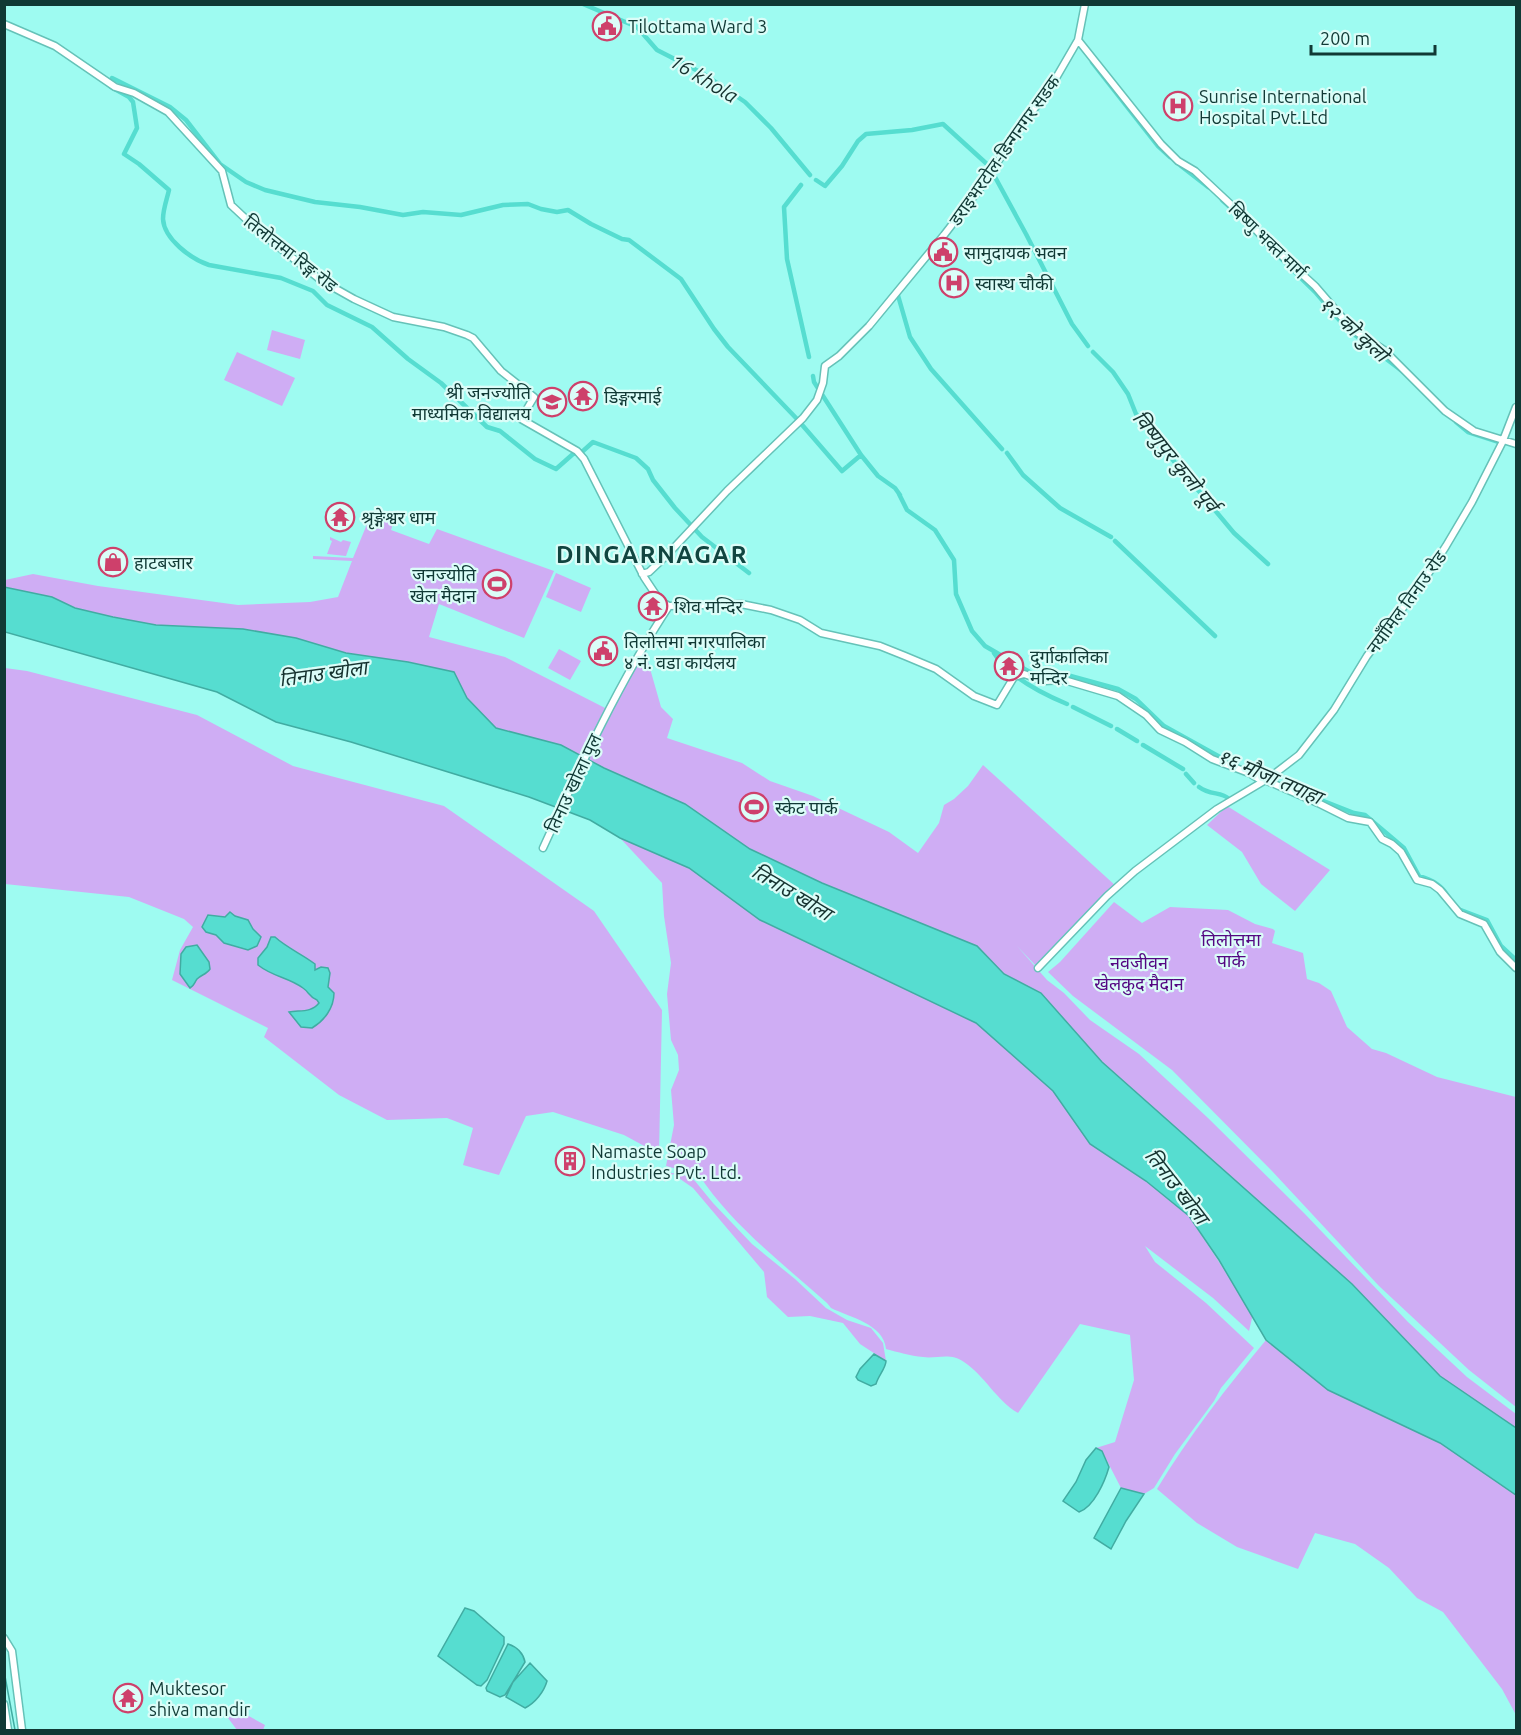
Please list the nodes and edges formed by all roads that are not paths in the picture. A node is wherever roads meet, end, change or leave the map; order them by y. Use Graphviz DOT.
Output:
graph roads {
  1 [pos="1085,4"];
  2 [pos="4,24"];
  3 [pos="1078,40"];
  4 [pos="1516,407"];
  5 [pos="1504,440"];
  6 [pos="1516,444"];
  7 [pos="642,574"];
  8 [pos="669,606"];
  9 [pos="1265,780"];
  10 [pos="543,848"];
  11 [pos="1038,968"];
  12 [pos="1516,968"];
  13 [pos="4,1638"];
  14 [pos="4,1704"];
  15 [pos="8,1731"];
  16 [pos="22,1731"];
  1 -- 3 [label="street, डराइभरटोल-डिन्गनगर सडक"];
  2 -- 7 [label="street, तिलोत्तमा रिङ्ग रोड"];
  3 -- 5 [label="street, बिष्णु भक्त मार्ग"];
  3 -- 7 [label="street, डराइभरटोल-डिन्गनगर सडक"];
  4 -- 5 [label="street, नयाँमिल तिनाउ रोड"];
  5 -- 6 [label="street, बिष्णु भक्त मार्ग"];
  5 -- 9 [label="street, नयाँमिल तिनाउ रोड"];
  7 -- 8 [label="street, तिलोत्तमा रिङ्ग रोड"];
  8 -- 9 [label="street"];
  8 -- 10 [label="street, तिनाउ खोला पुल"];
  9 -- 11 [label="street, नयाँमिल तिनाउ रोड"];
  9 -- 12 [label="street"];
  13 -- 16 [label="street"];
  14 -- 15 [label="street"];
}
